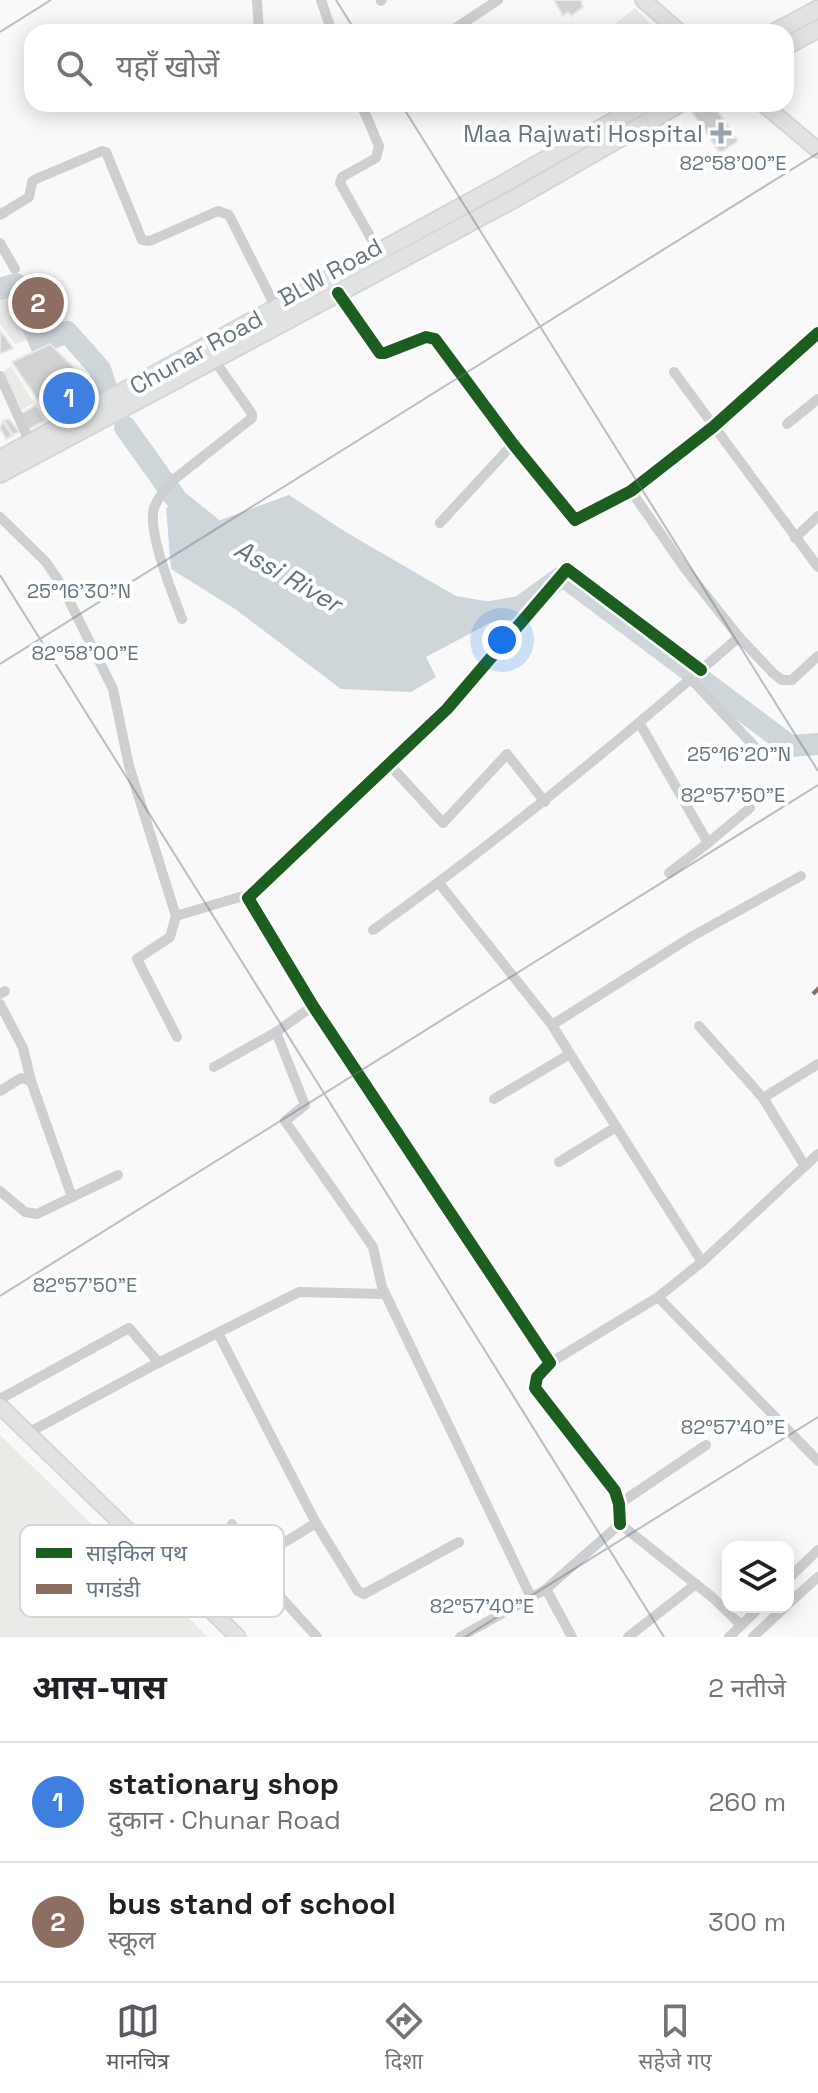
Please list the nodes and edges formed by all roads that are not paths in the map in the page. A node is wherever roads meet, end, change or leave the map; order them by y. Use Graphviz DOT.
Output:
graph roads {
  1 [pos="257,0"];
  2 [pos="321,0"];
  3 [pos="498,0"];
  4 [pos="643,0"];
  5 [pos="818,9"];
  6 [pos="258,24"];
  7 [pos="329,24"];
  8 [pos="462,24"];
  9 [pos="671,24"];
  10 [pos="790,24"];
  11 [pos="818,29"];
  12 [pos="794,42"];
  13 [pos="364,112"];
  14 [pos="630,112"];
  15 [pos="665,112"];
  16 [pos="773,112"];
  17 [pos="818,150"];
  18 [pos="0,215"];
  19 [pos="0,243"];
  20 [pos="383,258"];
  21 [pos="15,269"];
  22 [pos="338,293"];
  23 [pos="280,315"];
  24 [pos="818,333"];
  25 [pos="215,361"];
  26 [pos="674,372"];
  27 [pos="0,376"];
  28 [pos="818,399"];
  29 [pos="126,400"];
  30 [pos="787,424"];
  31 [pos="713,427"];
  32 [pos="513,444"];
  33 [pos="33,450"];
  34 [pos="0,459"];
  35 [pos="0,474"];
  36 [pos="631,491"];
  37 [pos="818,516"];
  38 [pos="0,517"];
  39 [pos="440,523"];
  40 [pos="795,538"];
  41 [pos="818,567"];
  42 [pos="182,619"];
  43 [pos="739,637"];
  44 [pos="818,656"];
  45 [pos="701,670"];
  46 [pos="691,679"];
  47 [pos="640,724"];
  48 [pos="756,748"];
  49 [pos="389,764"];
  50 [pos="545,802"];
  51 [pos="750,808"];
  52 [pos="708,843"];
  53 [pos="669,873"];
  54 [pos="801,876"];
  55 [pos="439,883"];
  56 [pos="250,894"];
  57 [pos="176,916"];
  58 [pos="373,930"];
  59 [pos="0,1004"];
  60 [pos="313,1006"];
  61 [pos="552,1025"];
  62 [pos="699,1026"];
  63 [pos="276,1032"];
  64 [pos="177,1037"];
  65 [pos="570,1054"];
  66 [pos="818,1064"];
  67 [pos="214,1067"];
  68 [pos="31,1081"];
  69 [pos="0,1091"];
  70 [pos="763,1098"];
  71 [pos="494,1099"];
  72 [pos="616,1127"];
  73 [pos="818,1154"];
  74 [pos="559,1162"];
  75 [pos="805,1166"];
  76 [pos="118,1175"];
  77 [pos="0,1191"];
  78 [pos="72,1197"];
  79 [pos="702,1262"];
  80 [pos="385,1294"];
  81 [pos="658,1297"];
  82 [pos="218,1333"];
  83 [pos="159,1363"];
  84 [pos="550,1363"];
  85 [pos="0,1399"];
  86 [pos="0,1406"];
  87 [pos="28,1433"];
  88 [pos="706,1445"];
  89 [pos="818,1461"];
  90 [pos="619,1504"];
  91 [pos="316,1523"];
  92 [pos="620,1524"];
  93 [pos="123,1525"];
  94 [pos="459,1542"];
  95 [pos="284,1543"];
  96 [pos="815,1558"];
  97 [pos="794,1574"];
  98 [pos="818,1577"];
  99 [pos="696,1584"];
  100 [pos="546,1589"];
  101 [pos="531,1597"];
  102 [pos="794,1599"];
  103 [pos="284,1602"];
  104 [pos="754,1613"];
  105 [pos="780,1613"];
  106 [pos="217,1617"];
  107 [pos="741,1625"];
  108 [pos="238,1637"];
  109 [pos="317,1637"];
  110 [pos="460,1637"];
  111 [pos="572,1637"];
  112 [pos="628,1637"];
  113 [pos="729,1637"];
  114 [pos="754,1637"];
  1 -- 6 [label="street"];
  2 -- 7 [label="street"];
  3 -- 8 [label="street"];
  4 -- 9 [label="street"];
  5 -- 10 [label="main road"];
  11 -- 12 [label="main road"];
  13 -- 20 [label="street"];
  14 -- 20 [label="main road, Chunar Road"];
  15 -- 20 [label="main road, BLW Road"];
  16 -- 17 [label="street"];
  18 -- 23 [label="street"];
  19 -- 21 [label="street"];
  20 -- 22 [label="main road, BLW Road"];
  20 -- 23 [label="main road, Chunar Road"];
  22 -- 23 [label="main road, BLW Road"];
  22 -- 32 [label="street"];
  23 -- 25 [label="main road, BLW Road"];
  23 -- 29 [label="main road, Chunar Road"];
  24 -- 31 [label="street"];
  25 -- 29 [label="main road, BLW Road"];
  25 -- 42 [label="street"];
  26 -- 31 [label="street"];
  27 -- 33 [label="street"];
  28 -- 30 [label="street"];
  29 -- 33 [label="main road, BLW Road"];
  31 -- 36 [label="street"];
  31 -- 40 [label="street"];
  32 -- 36 [label="street"];
  32 -- 39 [label="street"];
  33 -- 34 [label="main road"];
  33 -- 35 [label="main road, BLW Road"];
  36 -- 43 [label="street"];
  37 -- 40 [label="street"];
  38 -- 57 [label="street"];
  40 -- 41 [label="street"];
  43 -- 44 [label="street"];
  43 -- 45 [label="street"];
  45 -- 46 [label="street"];
  45 -- 49 [label="street"];
  46 -- 47 [label="street"];
  46 -- 48 [label="street"];
  47 -- 50 [label="street"];
  47 -- 52 [label="street"];
  49 -- 50 [label="street"];
  49 -- 56 [label="street"];
  50 -- 55 [label="street"];
  51 -- 52 [label="street"];
  52 -- 53 [label="street"];
  54 -- 61 [label="street"];
  55 -- 58 [label="street"];
  55 -- 61 [label="street"];
  56 -- 57 [label="street"];
  56 -- 60 [label="street"];
  57 -- 64 [label="street"];
  59 -- 68 [label="street"];
  60 -- 63 [label="street"];
  60 -- 84 [label="street"];
  61 -- 65 [label="street"];
  62 -- 70 [label="street"];
  63 -- 67 [label="street"];
  63 -- 80 [label="street"];
  65 -- 71 [label="street"];
  65 -- 72 [label="street"];
  66 -- 70 [label="street"];
  68 -- 69 [label="street"];
  68 -- 78 [label="street"];
  70 -- 75 [label="street"];
  72 -- 74 [label="street"];
  72 -- 79 [label="street"];
  73 -- 75 [label="street"];
  75 -- 79 [label="street"];
  76 -- 78 [label="street"];
  77 -- 78 [label="street"];
  79 -- 81 [label="street"];
  80 -- 82 [label="street"];
  80 -- 101 [label="street"];
  81 -- 84 [label="street"];
  81 -- 89 [label="street"];
  82 -- 83 [label="street"];
  82 -- 91 [label="street"];
  83 -- 85 [label="street"];
  83 -- 87 [label="street"];
  84 -- 90 [label="street"];
  86 -- 87 [label="street"];
  87 -- 93 [label="street"];
  88 -- 90 [label="street"];
  90 -- 92 [label="street"];
  91 -- 94 [label="street"];
  91 -- 95 [label="street"];
  92 -- 99 [label="street"];
  92 -- 100 [label="street"];
  96 -- 97 [label="street"];
  98 -- 102 [label="street"];
  99 -- 107 [label="street"];
  99 -- 112 [label="street"];
  100 -- 101 [label="street"];
  100 -- 111 [label="street"];
  101 -- 110 [label="street"];
  103 -- 109 [label="street"];
  104 -- 107 [label="street"];
  105 -- 114 [label="street"];
  106 -- 108 [label="street"];
  107 -- 113 [label="street"];
}
